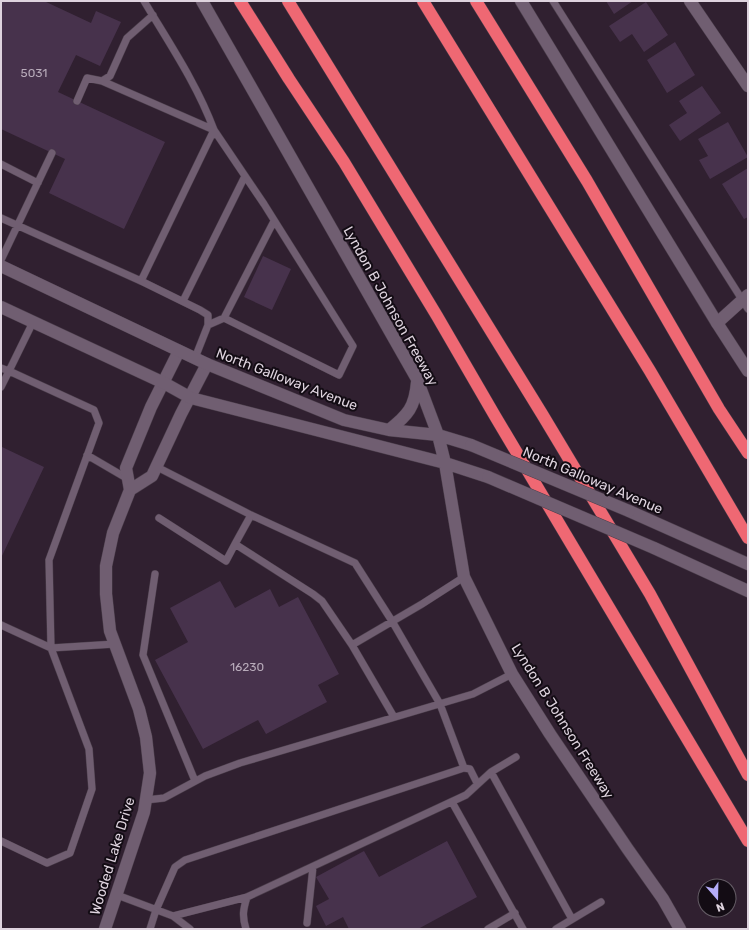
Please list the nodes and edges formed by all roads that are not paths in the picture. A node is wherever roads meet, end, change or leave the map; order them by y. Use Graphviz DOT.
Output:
graph roads {
  1 [pos="144,1"];
  2 [pos="202,1"];
  3 [pos="240,1"];
  4 [pos="288,1"];
  5 [pos="423,1"];
  6 [pos="476,1"];
  7 [pos="521,1"];
  8 [pos="553,1"];
  9 [pos="690,1"];
  10 [pos="153,15"];
  11 [pos="102,81"];
  12 [pos="748,86"];
  13 [pos="77,101"];
  14 [pos="214,130"];
  15 [pos="52,153"];
  16 [pos="1,164"];
  17 [pos="245,176"];
  18 [pos="38,183"];
  19 [pos="1,218"];
  20 [pos="274,221"];
  21 [pos="18,226"];
  22 [pos="1,260"];
  23 [pos="1,266"];
  24 [pos="141,280"];
  25 [pos="183,301"];
  26 [pos="746,301"];
  27 [pos="1,307"];
  28 [pos="224,318"];
  29 [pos="33,322"];
  30 [pos="717,323"];
  31 [pos="208,325"];
  32 [pos="179,350"];
  33 [pos="195,358"];
  34 [pos="207,364"];
  35 [pos="1,368"];
  36 [pos="9,371"];
  37 [pos="748,371"];
  38 [pos="417,379"];
  39 [pos="164,383"];
  40 [pos="1,387"];
  41 [pos="191,398"];
  42 [pos="389,430"];
  43 [pos="438,435"];
  44 [pos="748,453"];
  45 [pos="87,455"];
  46 [pos="445,463"];
  47 [pos="157,467"];
  48 [pos="129,484"];
  49 [pos="251,515"];
  50 [pos="159,518"];
  51 [pos="748,538"];
  52 [pos="235,544"];
  53 [pos="748,564"];
  54 [pos="155,574"];
  55 [pos="464,577"];
  56 [pos="748,591"];
  57 [pos="392,621"];
  58 [pos="1,625"];
  59 [pos="115,644"];
  60 [pos="352,645"];
  61 [pos="51,648"];
  62 [pos="512,674"];
  63 [pos="440,704"];
  64 [pos="394,717"];
  65 [pos="516,757"];
  66 [pos="464,768"];
  67 [pos="490,772"];
  68 [pos="748,774"];
  69 [pos="194,781"];
  70 [pos="478,783"];
  71 [pos="146,800"];
  72 [pos="452,802"];
  73 [pos="1,841"];
  74 [pos="748,841"];
  75 [pos="313,867"];
  76 [pos="117,895"];
  77 [pos="247,897"];
  78 [pos="600,902"];
  79 [pos="156,910"];
  80 [pos="515,913"];
  81 [pos="173,916"];
  82 [pos="572,919"];
  83 [pos="307,923"];
  84 [pos="105,929"];
  85 [pos="150,929"];
  86 [pos="190,929"];
  87 [pos="246,929"];
  88 [pos="488,929"];
  89 [pos="524,929"];
  90 [pos="556,929"];
  91 [pos="679,929"];
  1 -- 10 [label="lane"];
  2 -- 38 [label="main road, Lyndon B Johnson Freeway"];
  3 -- 74 [label="highway"];
  4 -- 68 [label="highway"];
  5 -- 51 [label="highway"];
  6 -- 44 [label="highway"];
  7 -- 30 [label="main road"];
  8 -- 26 [label="lane"];
  9 -- 12 [label="main road"];
  10 -- 11 [label="lane"];
  10 -- 14 [label="lane"];
  11 -- 13 [label="lane"];
  11 -- 14 [label="lane"];
  14 -- 17 [label="lane"];
  14 -- 24 [label="lane"];
  15 -- 18 [label="lane"];
  16 -- 18 [label="lane"];
  17 -- 20 [label="lane"];
  17 -- 25 [label="lane"];
  18 -- 21 [label="lane"];
  19 -- 21 [label="lane"];
  20 -- 28 [label="lane"];
  20 -- 28 [label="lane"];
  21 -- 22 [label="lane"];
  21 -- 24 [label="lane"];
  23 -- 32 [label="main road, North Galloway Avenue"];
  24 -- 25 [label="lane"];
  25 -- 31 [label="lane"];
  26 -- 30 [label="main road"];
  27 -- 29 [label="main road"];
  28 -- 31 [label="lane"];
  29 -- 36 [label="lane"];
  29 -- 39 [label="main road"];
  30 -- 37 [label="main road"];
  31 -- 33 [label="lane"];
  32 -- 33 [label="main road, North Galloway Avenue"];
  32 -- 39 [label="main road, Wooded Lake Drive"];
  33 -- 34 [label="main road, North Galloway Avenue"];
  34 -- 41 [label="main road"];
  34 -- 42 [label="main road, North Galloway Avenue"];
  35 -- 36 [label="lane"];
  36 -- 40 [label="lane"];
  36 -- 45 [label="lane"];
  38 -- 42 [label="main road"];
  38 -- 43 [label="main road, Lyndon B Johnson Freeway"];
  39 -- 41 [label="main road"];
  39 -- 48 [label="main road, Wooded Lake Drive"];
  41 -- 46 [label="main road"];
  41 -- 47 [label="main road"];
  42 -- 43 [label="main road, North Galloway Avenue"];
  43 -- 46 [label="main road, Lyndon B Johnson Freeway"];
  43 -- 53 [label="main road, North Galloway Avenue, bridge"];
  45 -- 48 [label="lane"];
  45 -- 61 [label="lane"];
  46 -- 55 [label="main road, Lyndon B Johnson Freeway"];
  46 -- 56 [label="main road, bridge"];
  47 -- 48 [label="main road"];
  47 -- 49 [label="lane"];
  48 -- 59 [label="main road, Wooded Lake Drive"];
  49 -- 52 [label="lane"];
  49 -- 57 [label="lane"];
  50 -- 52 [label="lane"];
  52 -- 60 [label="lane"];
  54 -- 69 [label="lane"];
  55 -- 57 [label="lane"];
  55 -- 62 [label="main road, Lyndon B Johnson Freeway"];
  57 -- 60 [label="lane"];
  57 -- 63 [label="lane"];
  58 -- 61 [label="lane"];
  59 -- 61 [label="lane"];
  59 -- 71 [label="main road, Wooded Lake Drive"];
  60 -- 64 [label="lane"];
  61 -- 73 [label="lane"];
  62 -- 63 [label="lane"];
  62 -- 91 [label="main road, Lyndon B Johnson Freeway"];
  63 -- 64 [label="lane"];
  63 -- 66 [label="lane"];
  64 -- 69 [label="lane"];
  65 -- 67 [label="lane"];
  66 -- 70 [label="lane"];
  66 -- 79 [label="lane"];
  67 -- 70 [label="lane"];
  67 -- 82 [label="lane"];
  69 -- 71 [label="lane"];
  70 -- 72 [label="lane"];
  71 -- 76 [label="main road, Wooded Lake Drive"];
  72 -- 75 [label="lane"];
  72 -- 80 [label="lane"];
  75 -- 77 [label="lane"];
  75 -- 83 [label="lane"];
  76 -- 79 [label="lane"];
  76 -- 84 [label="main road, Wooded Lake Drive"];
  77 -- 81 [label="lane"];
  77 -- 87 [label="lane"];
  78 -- 82 [label="lane"];
  79 -- 81 [label="lane"];
  79 -- 85 [label="lane"];
  80 -- 88 [label="lane"];
  80 -- 89 [label="lane"];
  81 -- 86 [label="lane"];
  82 -- 90 [label="lane"];
}
